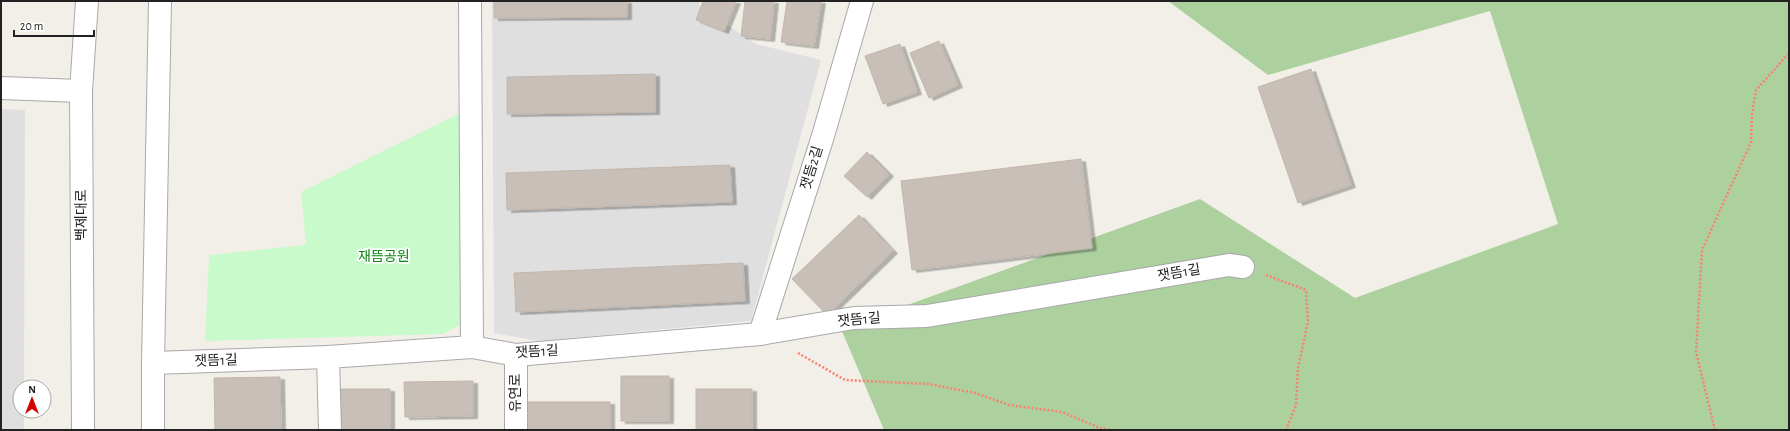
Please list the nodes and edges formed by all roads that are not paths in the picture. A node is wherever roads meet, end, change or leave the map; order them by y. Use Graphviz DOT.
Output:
graph roads {
  1 [pos="87,1"];
  2 [pos="160,1"];
  3 [pos="470,1"];
  4 [pos="862,1"];
  5 [pos="1,88"];
  6 [pos="81,91"];
  7 [pos="1244,267"];
  8 [pos="760,334"];
  9 [pos="472,347"];
  10 [pos="516,355"];
  11 [pos="328,357"];
  12 [pos="153,363"];
  13 [pos="83,430"];
  14 [pos="154,430"];
  15 [pos="330,430"];
  16 [pos="516,430"];
  1 -- 6 [label="street, 백제대로"];
  2 -- 12 [label="street"];
  3 -- 9 [label="street"];
  4 -- 8 [label="street, 잿뜸2길"];
  5 -- 6 [label="street"];
  6 -- 13 [label="street, 백제대로"];
  7 -- 8 [label="street, 잿뜸1길"];
  8 -- 10 [label="street, 잿뜸1길"];
  9 -- 10 [label="street, 잿뜸1길"];
  9 -- 11 [label="street, 잿뜸1길"];
  10 -- 16 [label="street, 유연로"];
  11 -- 12 [label="street, 잿뜸1길"];
  11 -- 15 [label="street"];
  12 -- 14 [label="street"];
}
